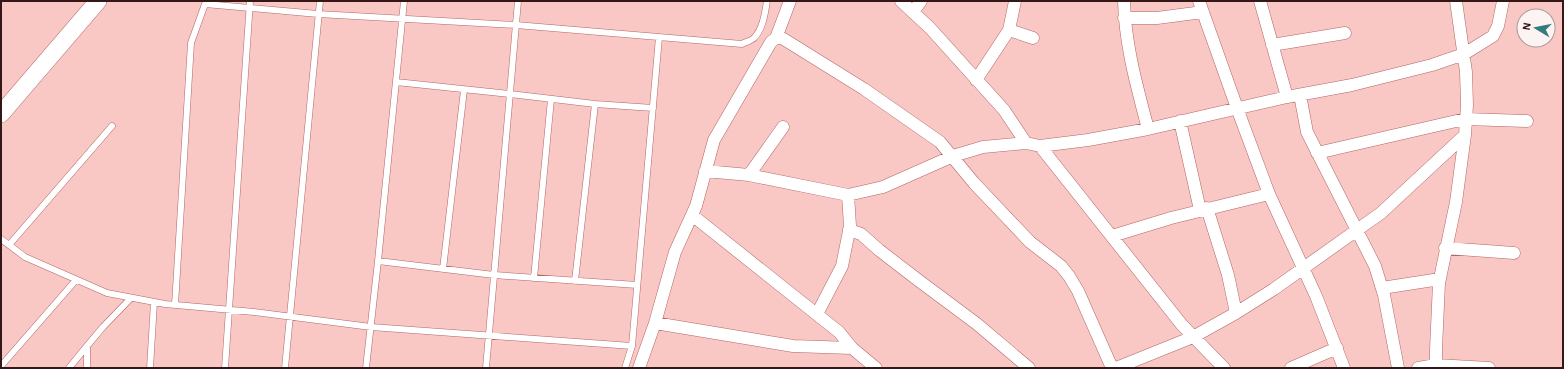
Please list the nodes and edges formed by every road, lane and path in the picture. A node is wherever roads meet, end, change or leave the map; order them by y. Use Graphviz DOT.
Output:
graph roads {
  1 [pos="98,1"];
  2 [pos="320,1"];
  3 [pos="404,1"];
  4 [pos="518,1"];
  5 [pos="767,1"];
  6 [pos="790,1"];
  7 [pos="901,1"];
  8 [pos="921,1"];
  9 [pos="1015,1"];
  10 [pos="1124,1"];
  11 [pos="1260,1"];
  12 [pos="1456,1"];
  13 [pos="1503,1"];
  14 [pos="250,4"];
  15 [pos="1201,6"];
  16 [pos="913,12"];
  17 [pos="318,14"];
  18 [pos="403,17"];
  19 [pos="1124,18"];
  20 [pos="516,25"];
  21 [pos="1009,30"];
  22 [pos="1345,33"];
  23 [pos="659,37"];
  24 [pos="767,37"];
  25 [pos="1033,38"];
  26 [pos="1272,45"];
  27 [pos="1464,54"];
  28 [pos="976,80"];
  29 [pos="396,82"];
  30 [pos="464,90"];
  31 [pos="510,94"];
  32 [pos="1300,95"];
  33 [pos="1287,97"];
  34 [pos="551,99"];
  35 [pos="595,104"];
  36 [pos="652,108"];
  37 [pos="1236,108"];
  38 [pos="1,114"];
  39 [pos="1465,119"];
  40 [pos="1180,121"];
  41 [pos="1527,121"];
  42 [pos="112,126"];
  43 [pos="783,127"];
  44 [pos="1148,129"];
  45 [pos="1466,135"];
  46 [pos="1026,143"];
  47 [pos="1040,146"];
  48 [pos="1317,153"];
  49 [pos="953,156"];
  50 [pos="705,171"];
  51 [pos="749,175"];
  52 [pos="1269,194"];
  53 [pos="848,195"];
  54 [pos="1204,209"];
  55 [pos="692,215"];
  56 [pos="849,230"];
  57 [pos="1357,230"];
  58 [pos="1112,236"];
  59 [pos="1,239"];
  60 [pos="9,245"];
  61 [pos="1446,248"];
  62 [pos="1514,253"];
  63 [pos="378,261"];
  64 [pos="1303,268"];
  65 [pos="443,269"];
  66 [pos="494,275"];
  67 [pos="534,278"];
  68 [pos="1440,279"];
  69 [pos="76,280"];
  70 [pos="575,281"];
  71 [pos="637,285"];
  72 [pos="1382,288"];
  73 [pos="131,298"];
  74 [pos="154,302"];
  75 [pos="175,305"];
  76 [pos="230,310"];
  77 [pos="1236,313"];
  78 [pos="817,314"];
  79 [pos="290,317"];
  80 [pos="655,323"];
  81 [pos="371,327"];
  82 [pos="489,335"];
  83 [pos="1193,337"];
  84 [pos="87,346"];
  85 [pos="632,346"];
  86 [pos="852,348"];
  87 [pos="1337,348"];
  88 [pos="1,366"];
  89 [pos="1436,367"];
  90 [pos="69,368"];
  91 [pos="87,368"];
  92 [pos="150,368"];
  93 [pos="225,368"];
  94 [pos="285,368"];
  95 [pos="366,368"];
  96 [pos="486,368"];
  97 [pos="625,368"];
  98 [pos="639,368"];
  99 [pos="876,368"];
  100 [pos="1029,368"];
  101 [pos="1112,368"];
  102 [pos="1116,368"];
  103 [pos="1224,368"];
  104 [pos="1292,368"];
  105 [pos="1344,368"];
  106 [pos="1398,368"];
  107 [pos="1418,368"];
  108 [pos="1489,368"];
  1 -- 38 [label="street"];
  2 -- 17 [label="lane"];
  3 -- 18 [label="lane"];
  4 -- 20 [label="lane"];
  5 -- 24 [label="lane"];
  6 -- 24 [label="street"];
  7 -- 16 [label="street"];
  8 -- 16 [label="street"];
  9 -- 21 [label="street"];
  10 -- 19 [label="street"];
  11 -- 26 [label="street"];
  12 -- 27 [label="street"];
  13 -- 27 [label="street"];
  14 -- 17 [label="lane"];
  14 -- 75 [label="lane"];
  14 -- 76 [label="lane"];
  15 -- 19 [label="street"];
  15 -- 37 [label="street"];
  16 -- 28 [label="street"];
  17 -- 18 [label="lane"];
  17 -- 79 [label="lane"];
  18 -- 20 [label="lane"];
  18 -- 29 [label="lane"];
  19 -- 44 [label="street"];
  20 -- 23 [label="lane"];
  20 -- 31 [label="lane"];
  21 -- 25 [label="street"];
  21 -- 28 [label="street"];
  22 -- 26 [label="street"];
  23 -- 24 [label="lane"];
  23 -- 36 [label="lane"];
  24 -- 49 [label="street"];
  24 -- 50 [label="street"];
  26 -- 33 [label="street"];
  27 -- 32 [label="street"];
  27 -- 39 [label="street"];
  28 -- 46 [label="street"];
  29 -- 30 [label="lane"];
  29 -- 63 [label="lane"];
  30 -- 31 [label="lane"];
  30 -- 65 [label="lane"];
  31 -- 34 [label="lane"];
  31 -- 66 [label="lane"];
  32 -- 33 [label="street"];
  32 -- 48 [label="street"];
  33 -- 37 [label="street"];
  34 -- 35 [label="lane"];
  34 -- 67 [label="lane"];
  35 -- 36 [label="lane"];
  35 -- 70 [label="lane"];
  36 -- 71 [label="lane"];
  37 -- 40 [label="street"];
  37 -- 52 [label="street"];
  39 -- 41 [label="street"];
  39 -- 45 [label="street"];
  39 -- 48 [label="street"];
  40 -- 44 [label="street"];
  40 -- 54 [label="street"];
  42 -- 60 [label="lane"];
  43 -- 51 [label="street"];
  44 -- 47 [label="street"];
  45 -- 57 [label="street"];
  45 -- 61 [label="street"];
  46 -- 47 [label="street"];
  46 -- 49 [label="street"];
  47 -- 58 [label="street"];
  48 -- 57 [label="street"];
  49 -- 53 [label="street"];
  49 -- 101 [label="street"];
  50 -- 51 [label="street"];
  50 -- 55 [label="street"];
  51 -- 53 [label="street"];
  52 -- 54 [label="street"];
  52 -- 64 [label="street"];
  53 -- 56 [label="street"];
  54 -- 58 [label="street"];
  54 -- 77 [label="street"];
  55 -- 78 [label="street"];
  55 -- 80 [label="street"];
  56 -- 78 [label="street"];
  56 -- 100 [label="street"];
  57 -- 64 [label="street"];
  57 -- 72 [label="street"];
  58 -- 83 [label="street"];
  59 -- 60 [label="lane"];
  60 -- 69 [label="lane"];
  61 -- 62 [label="street"];
  61 -- 68 [label="street"];
  63 -- 65 [label="lane"];
  63 -- 81 [label="lane"];
  64 -- 77 [label="street"];
  64 -- 87 [label="street"];
  65 -- 66 [label="lane"];
  66 -- 67 [label="lane"];
  66 -- 82 [label="lane"];
  67 -- 70 [label="lane"];
  68 -- 72 [label="street"];
  68 -- 89 [label="street"];
  69 -- 73 [label="lane"];
  69 -- 88 [label="lane"];
  70 -- 71 [label="lane"];
  71 -- 85 [label="lane"];
  72 -- 106 [label="street"];
  73 -- 74 [label="lane"];
  73 -- 84 [label="lane"];
  74 -- 75 [label="lane"];
  74 -- 92 [label="lane"];
  75 -- 76 [label="lane"];
  76 -- 79 [label="lane"];
  76 -- 93 [label="lane"];
  77 -- 83 [label="street"];
  78 -- 86 [label="street"];
  79 -- 81 [label="lane"];
  79 -- 94 [label="lane"];
  80 -- 86 [label="street"];
  80 -- 98 [label="street"];
  81 -- 82 [label="lane"];
  81 -- 95 [label="lane"];
  82 -- 85 [label="lane"];
  82 -- 96 [label="lane"];
  83 -- 102 [label="street"];
  83 -- 103 [label="street"];
  84 -- 90 [label="lane"];
  84 -- 91 [label="lane"];
  85 -- 97 [label="lane"];
  86 -- 99 [label="street"];
  87 -- 104 [label="street"];
  87 -- 105 [label="street"];
  89 -- 107 [label="street"];
  89 -- 108 [label="street"];
}
